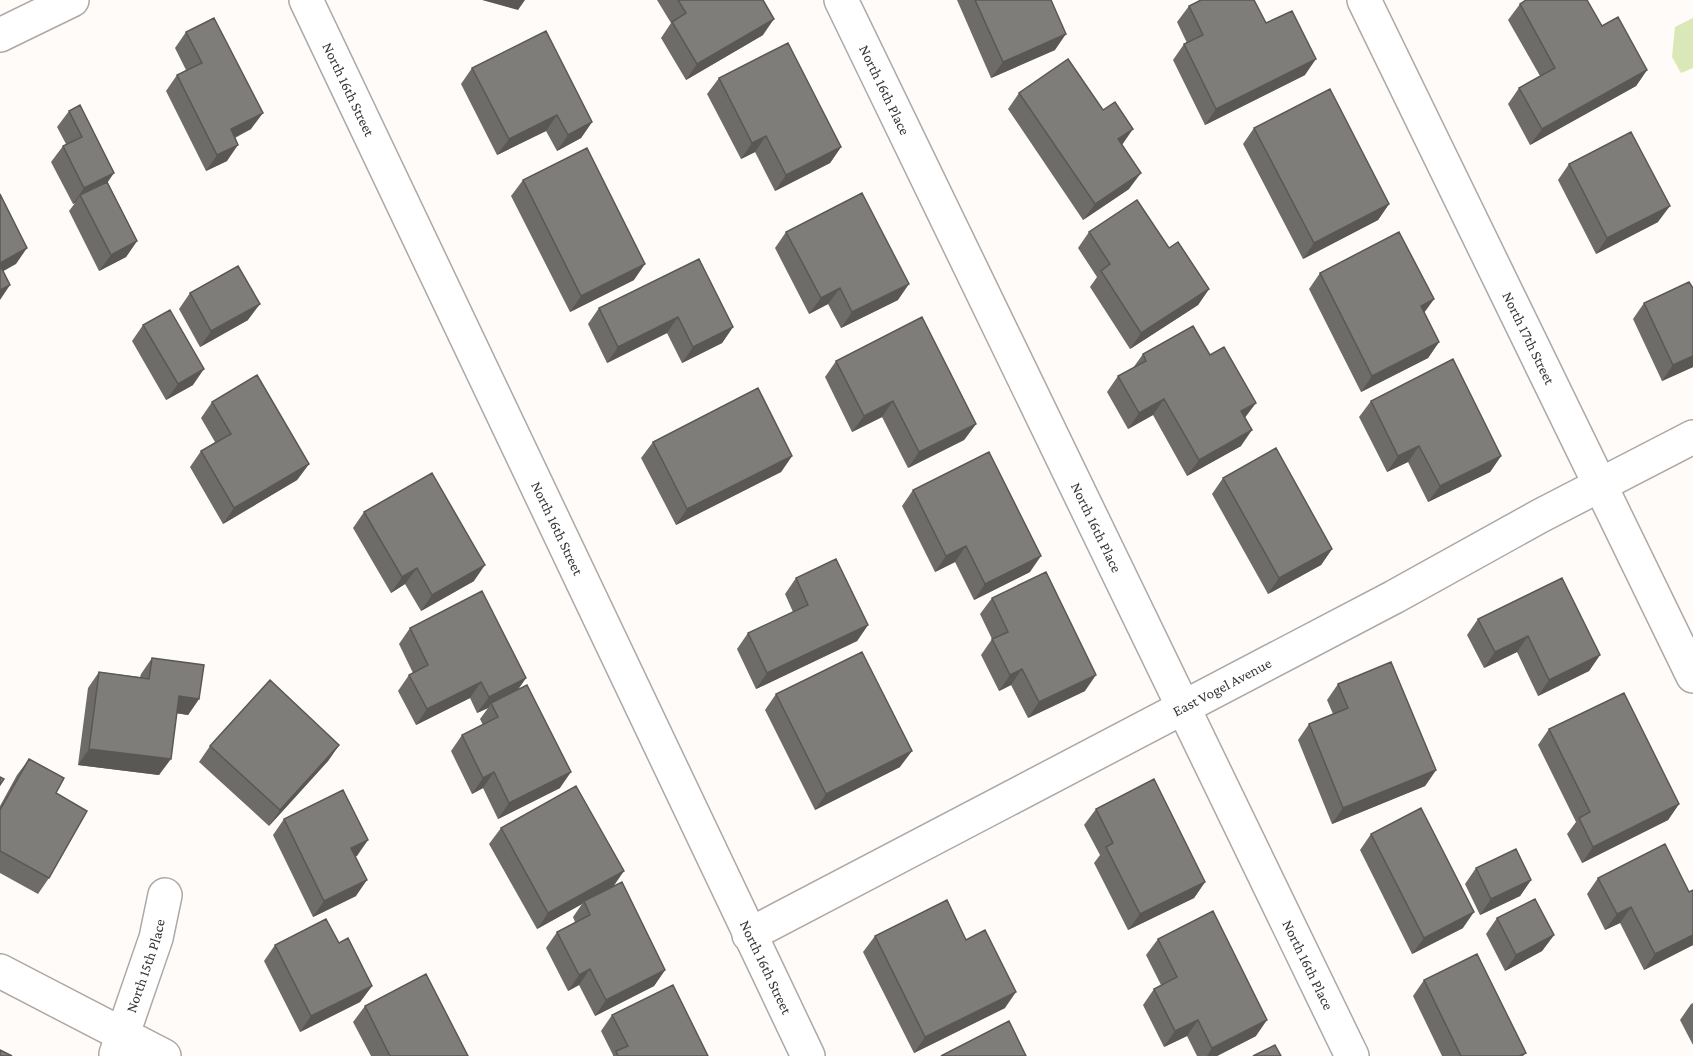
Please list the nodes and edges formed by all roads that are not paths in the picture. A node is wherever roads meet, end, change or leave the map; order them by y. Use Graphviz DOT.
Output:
graph roads {
  1 [pos="72,0"];
  2 [pos="306,0"];
  3 [pos="841,0"];
  4 [pos="1364,0"];
  5 [pos="0,35"];
  6 [pos="1693,437"];
  7 [pos="1600,485"];
  8 [pos="1693,676"];
  9 [pos="1184,706"];
  10 [pos="165,895"];
  11 [pos="749,935"];
  12 [pos="0,971"];
  13 [pos="119,1046"];
  14 [pos="164,1056"];
  15 [pos="808,1056"];
  16 [pos="1352,1056"];
  1 -- 5 [label="street"];
  2 -- 11 [label="street, North 16th Street"];
  3 -- 9 [label="street, North 16th Place"];
  4 -- 7 [label="street, North 17th Street"];
  6 -- 7 [label="street, East Vogel Avenue"];
  7 -- 8 [label="street, North 17th Street"];
  7 -- 9 [label="street, East Vogel Avenue"];
  9 -- 11 [label="street, East Vogel Avenue"];
  9 -- 16 [label="street, North 16th Place"];
  10 -- 13 [label="street, North 15th Place"];
  11 -- 15 [label="street, North 16th Street"];
  12 -- 13 [label="street"];
  13 -- 14 [label="street"];
}
